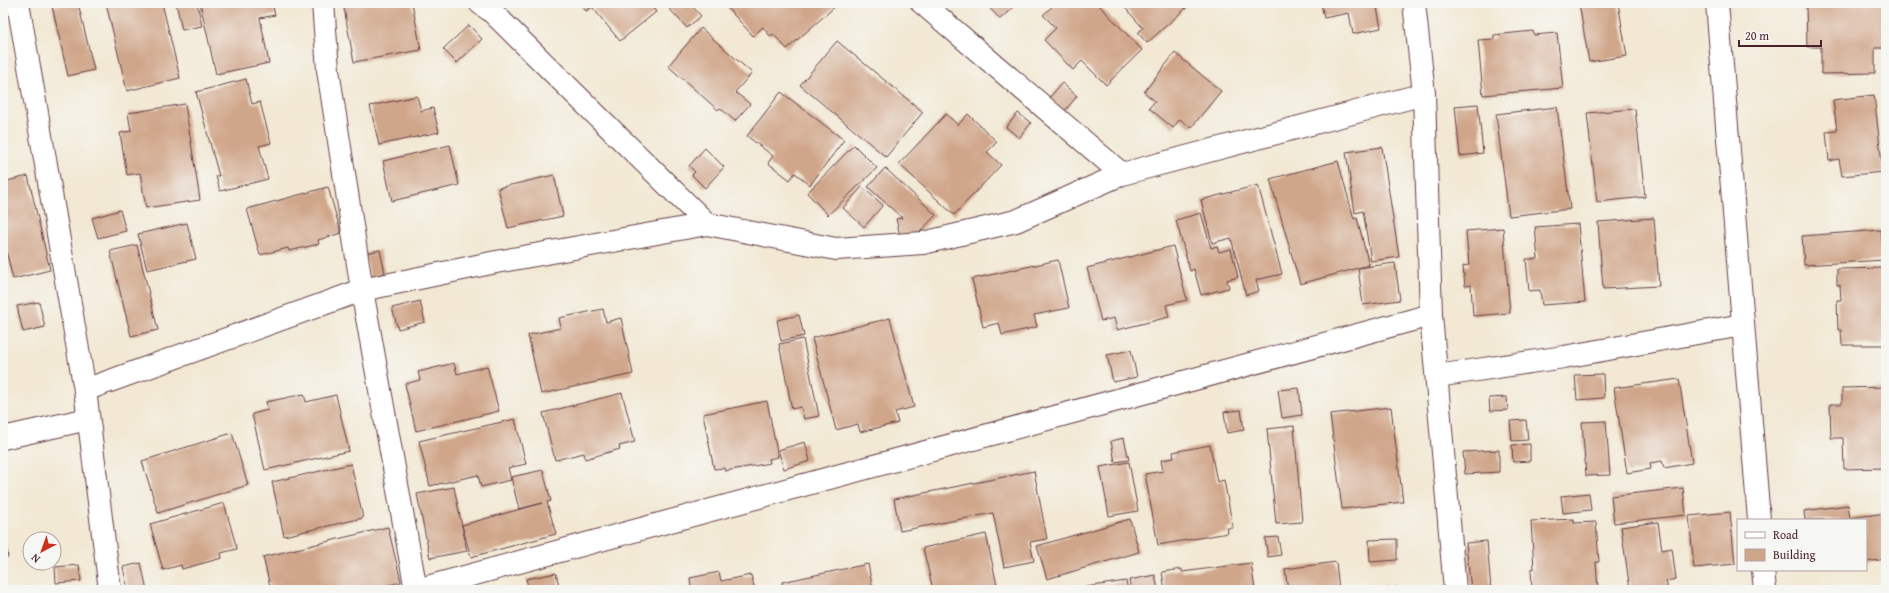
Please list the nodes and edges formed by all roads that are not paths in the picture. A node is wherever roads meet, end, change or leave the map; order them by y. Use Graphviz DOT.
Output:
graph roads {
  1 [pos="18,3"];
  2 [pos="323,3"];
  3 [pos="922,3"];
  4 [pos="1414,3"];
  5 [pos="1717,3"];
  6 [pos="490,6"];
  7 [pos="1424,94"];
  8 [pos="1122,174"];
  9 [pos="706,224"];
  10 [pos="362,290"];
  11 [pos="1431,315"];
  12 [pos="1742,325"];
  13 [pos="1437,376"];
  14 [pos="85,390"];
  15 [pos="88,419"];
  16 [pos="3,438"];
  17 [pos="1759,519"];
  18 [pos="1763,571"];
  19 [pos="110,590"];
  20 [pos="416,590"];
  21 [pos="1455,590"];
  22 [pos="1765,590"];
  1 -- 14 [label="street"];
  2 -- 10 [label="street"];
  3 -- 8 [label="street"];
  4 -- 7 [label="street"];
  5 -- 12 [label="street"];
  6 -- 9 [label="street"];
  7 -- 8 [label="street"];
  7 -- 11 [label="street"];
  8 -- 9 [label="street"];
  9 -- 10 [label="street"];
  10 -- 14 [label="street"];
  10 -- 20 [label="street"];
  11 -- 13 [label="street"];
  11 -- 20 [label="street"];
  12 -- 13 [label="street"];
  12 -- 17 [label="street"];
  13 -- 21 [label="street"];
  14 -- 15 [label="street"];
  15 -- 16 [label="street"];
  15 -- 19 [label="street"];
  18 -- 22 [label="street"];
}
